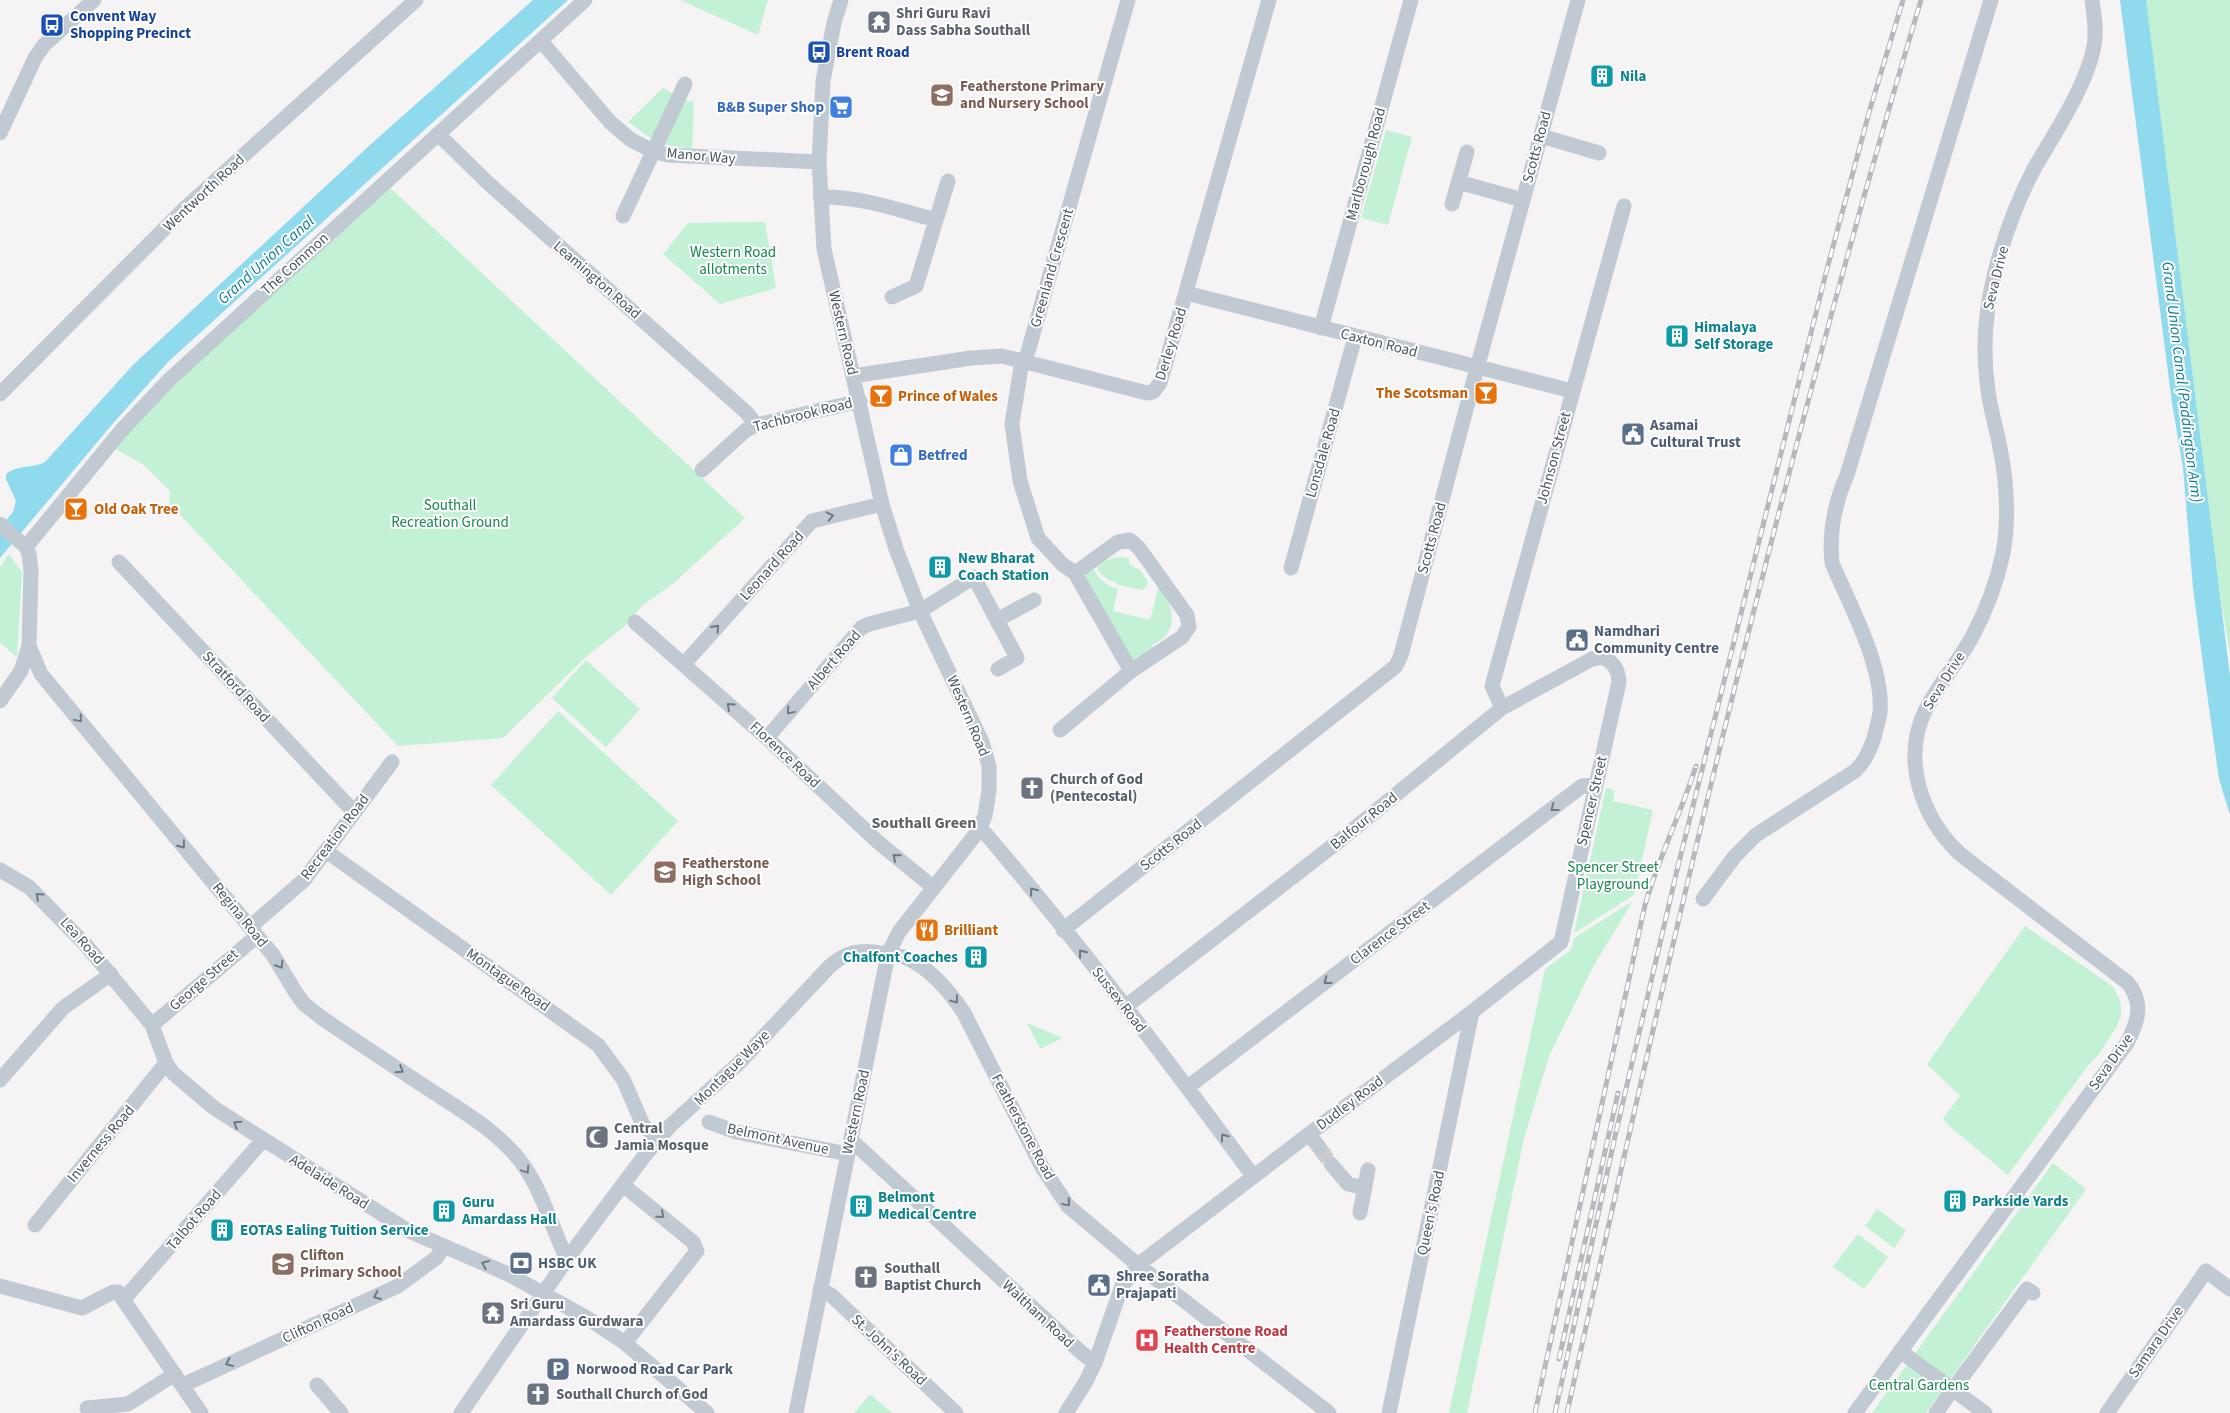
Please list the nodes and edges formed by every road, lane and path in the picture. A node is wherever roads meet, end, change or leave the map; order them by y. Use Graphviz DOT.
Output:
graph roads {
  1 [pos="94,0"];
  2 [pos="416,0"];
  3 [pos="585,0"];
  4 [pos="841,0"];
  5 [pos="1128,0"];
  6 [pos="1269,0"];
  7 [pos="1411,0"];
  8 [pos="1578,0"];
  9 [pos="1991,0"];
  10 [pos="2092,0"];
  11 [pos="541,40"];
  12 [pos="685,84"];
  13 [pos="0,133"];
  14 [pos="438,134"];
  15 [pos="1540,136"];
  16 [pos="653,151"];
  17 [pos="1467,152"];
  18 [pos="1599,152"];
  19 [pos="819,162"];
  20 [pos="948,182"];
  21 [pos="1458,182"];
  22 [pos="820,197"];
  23 [pos="1523,200"];
  24 [pos="1452,204"];
  25 [pos="1624,206"];
  26 [pos="623,216"];
  27 [pos="936,220"];
  28 [pos="1186,293"];
  29 [pos="892,297"];
  30 [pos="1321,328"];
  31 [pos="1355,337"];
  32 [pos="1024,361"];
  33 [pos="1477,368"];
  34 [pos="853,376"];
  35 [pos="1572,391"];
  36 [pos="0,394"];
  37 [pos="860,401"];
  38 [pos="756,425"];
  39 [pos="702,470"];
  40 [pos="882,504"];
  41 [pos="0,524"];
  42 [pos="23,544"];
  43 [pos="119,562"];
  44 [pos="1291,568"];
  45 [pos="1075,573"];
  46 [pos="1034,600"];
  47 [pos="920,611"];
  48 [pos="997,620"];
  49 [pos="635,622"];
  50 [pos="29,646"];
  51 [pos="1612,662"];
  52 [pos="684,664"];
  53 [pos="998,669"];
  54 [pos="1131,671"];
  55 [pos="17,678"];
  56 [pos="48,682"];
  57 [pos="0,701"];
  58 [pos="1502,708"];
  59 [pos="1060,730"];
  60 [pos="767,738"];
  61 [pos="392,762"];
  62 [pos="1595,785"];
  63 [pos="354,812"];
  64 [pos="979,830"];
  65 [pos="326,851"];
  66 [pos="0,870"];
  67 [pos="934,888"];
  68 [pos="1703,899"];
  69 [pos="1063,930"];
  70 [pos="253,931"];
  71 [pos="1561,942"];
  72 [pos="888,954"];
  73 [pos="111,974"];
  74 [pos="1125,1007"];
  75 [pos="1472,1012"];
  76 [pos="152,1025"];
  77 [pos="166,1063"];
  78 [pos="2,1074"];
  79 [pos="1188,1087"];
  80 [pos="709,1122"];
  81 [pos="1309,1134"];
  82 [pos="658,1139"];
  83 [pos="263,1140"];
  84 [pos="849,1147"];
  85 [pos="1319,1147"];
  86 [pos="1331,1164"];
  87 [pos="1368,1170"];
  88 [pos="1253,1176"];
  89 [pos="623,1185"];
  90 [pos="1365,1188"];
  91 [pos="1360,1213"];
  92 [pos="34,1225"];
  93 [pos="552,1226"];
  94 [pos="583,1238"];
  95 [pos="444,1247"];
  96 [pos="567,1259"];
  97 [pos="1138,1265"];
  98 [pos="0,1286"];
  99 [pos="820,1289"];
  100 [pos="2230,1289"];
  101 [pos="544,1293"];
  102 [pos="2033,1293"];
  103 [pos="118,1295"];
  104 [pos="625,1343"];
  105 [pos="1900,1351"];
  106 [pos="1095,1363"];
  107 [pos="175,1374"];
  108 [pos="1958,1384"];
  109 [pos="317,1385"];
  110 [pos="1948,1396"];
  111 [pos="87,1408"];
  112 [pos="1389,1412"];
  113 [pos="201,1413"];
  114 [pos="341,1413"];
  115 [pos="461,1413"];
  116 [pos="707,1413"];
  117 [pos="796,1413"];
  118 [pos="956,1413"];
  119 [pos="1066,1413"];
  120 [pos="1329,1413"];
  121 [pos="1855,1413"];
  122 [pos="1936,1413"];
  123 [pos="1985,1413"];
  124 [pos="2107,1413"];
  1 -- 13 [label="street"];
  2 -- 36 [label="street, Wentworth Road"];
  3 -- 11 [label="street, The Common"];
  4 -- 19 [label="street, Western Road"];
  5 -- 32 [label="street, Greenland Crescent"];
  6 -- 28 [label="street, Derley Road"];
  7 -- 30 [label="street, Marlborough Road"];
  8 -- 15 [label="street, Scotts Road"];
  9 -- 68 [label="street"];
  10 -- 105 [label="street, Seva Drive"];
  11 -- 14 [label="street, The Common"];
  11 -- 16 [label="street, Manor Way"];
  12 -- 16 [label="street"];
  14 -- 38 [label="street, Leamington Road"];
  14 -- 42 [label="street, The Common"];
  15 -- 18 [label="street"];
  15 -- 23 [label="street, Scotts Road"];
  16 -- 19 [label="street, Manor Way"];
  16 -- 26 [label="street"];
  17 -- 21 [label="street"];
  19 -- 22 [label="street, Western Road"];
  20 -- 27 [label="street"];
  21 -- 23 [label="street"];
  21 -- 24 [label="street"];
  22 -- 27 [label="street"];
  22 -- 34 [label="street, Western Road"];
  23 -- 33 [label="street, Scotts Road"];
  25 -- 35 [label="street, Johnson Street"];
  27 -- 29 [label="street"];
  28 -- 30 [label="street, Caxton Road"];
  28 -- 32 [label="street, Derley Road"];
  30 -- 31 [label="street, Caxton Road"];
  31 -- 33 [label="street, Caxton Road"];
  31 -- 44 [label="street, Lonsdale Road"];
  32 -- 34 [label="street, Derley Road"];
  32 -- 45 [label="street, Greenland Crescent"];
  33 -- 35 [label="street, Caxton Road"];
  33 -- 69 [label="street, Scotts Road"];
  34 -- 37 [label="street, Western Road"];
  35 -- 58 [label="street, Johnson Street"];
  37 -- 38 [label="street, Tachbrook Road"];
  37 -- 40 [label="street, Western Road"];
  38 -- 39 [label="street, Tachbrook Road"];
  40 -- 47 [label="street, Western Road"];
  52 -- 40 [label="street, Leonard Road, one-way"];
  41 -- 42 [label="street"];
  42 -- 50 [label="street, Regina Road"];
  43 -- 63 [label="street, Stratford Road"];
  45 -- 54 [label="street"];
  45 -- 54 [label="street"];
  46 -- 48 [label="street"];
  47 -- 48 [label="street, Albert Road"];
  47 -- 60 [label="street, Albert Road, one-way"];
  47 -- 64 [label="street, Western Road"];
  48 -- 53 [label="street"];
  49 -- 52 [label="street, Florence Road"];
  50 -- 55 [label="street"];
  50 -- 56 [label="street, Regina Road"];
  51 -- 58 [label="street, Balfour Road"];
  51 -- 62 [label="street, Spencer Street"];
  60 -- 52 [label="street, Florence Road, one-way"];
  54 -- 59 [label="street"];
  55 -- 56 [label="street"];
  55 -- 57 [label="street"];
  56 -- 70 [label="street, Regina Road, one-way"];
  58 -- 74 [label="street, Balfour Road"];
  67 -- 60 [label="street, Florence Road, one-way"];
  61 -- 63 [label="street, Recreation Road"];
  62 -- 71 [label="street, Spencer Street"];
  62 -- 79 [label="street, Clarence Street, one-way"];
  63 -- 65 [label="street, Recreation Road"];
  64 -- 67 [label="street, Western Road"];
  69 -- 64 [label="street, Sussex Road, one-way"];
  65 -- 70 [label="street, Recreation Road"];
  65 -- 82 [label="street, Montague Road"];
  73 -- 66 [label="street, Lea Road, one-way"];
  67 -- 72 [label="street, Western Road"];
  74 -- 69 [label="street, Sussex Road, one-way"];
  70 -- 76 [label="street, George Street"];
  70 -- 93 [label="street, Regina Road, one-way"];
  71 -- 75 [label="street, Dudley Road"];
  72 -- 82 [label="street, Montague Waye"];
  72 -- 84 [label="street, Western Road"];
  72 -- 97 [label="street, Featherstone Road, one-way"];
  73 -- 76 [label="street, Lea Road"];
  73 -- 78 [label="street"];
  74 -- 79 [label="street, Sussex Road"];
  75 -- 81 [label="street, Dudley Road"];
  75 -- 112 [label="street, Queen's Road"];
  76 -- 77 [label="street, Adelaide Road"];
  83 -- 77 [label="street, Adelaide Road, one-way"];
  77 -- 92 [label="street, Inverness Road"];
  88 -- 79 [label="street, Sussex Road, one-way"];
  80 -- 84 [label="street, Belmont Avenue"];
  81 -- 85 [label="street"];
  81 -- 88 [label="street, Dudley Road"];
  82 -- 89 [label="street, Montague Waye"];
  83 -- 95 [label="street, Adelaide Road"];
  83 -- 103 [label="street, Talbot Road"];
  84 -- 99 [label="street, Western Road"];
  84 -- 106 [label="street, Waltham Road"];
  86 -- 90 [label="street"];
  87 -- 90 [label="street"];
  88 -- 97 [label="street, Dudley Road"];
  89 -- 94 [label="street, Montague Waye"];
  89 -- 104 [label="street, one-way"];
  90 -- 91 [label="street"];
  93 -- 94 [label="street"];
  93 -- 96 [label="street, Regina Road"];
  94 -- 96 [label="street, Montague Waye"];
  101 -- 95 [label="street, Adelaide Road, one-way"];
  95 -- 107 [label="street, Clifton Road, one-way"];
  96 -- 101 [label="street, Montague Waye"];
  97 -- 106 [label="street"];
  97 -- 120 [label="street, Featherstone Road"];
  98 -- 103 [label="street"];
  99 -- 117 [label="street, Western Road"];
  99 -- 118 [label="street, St. John's Road"];
  100 -- 124 [label="street, Samara Drive"];
  101 -- 104 [label="street, Adelaide Road"];
  101 -- 115 [label="street, Montague Waye"];
  102 -- 108 [label="street"];
  103 -- 107 [label="street"];
  104 -- 116 [label="street, Adelaide Road"];
  105 -- 121 [label="street, Seva Drive"];
  105 -- 123 [label="street"];
  106 -- 119 [label="street"];
  107 -- 111 [label="street, Clifton Road"];
  107 -- 113 [label="street"];
  109 -- 114 [label="street"];
  110 -- 122 [label="street"];
}
